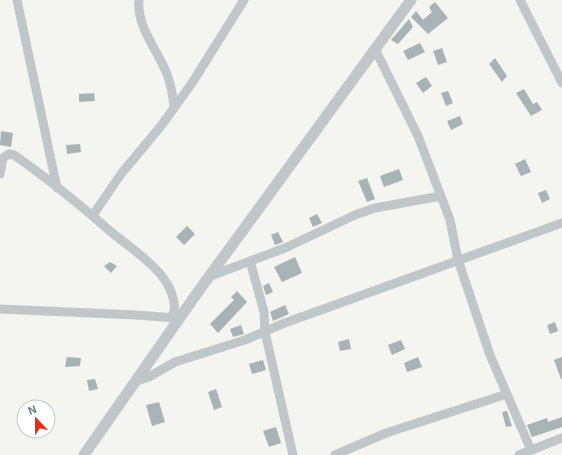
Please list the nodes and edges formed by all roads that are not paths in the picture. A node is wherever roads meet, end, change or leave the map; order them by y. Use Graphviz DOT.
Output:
graph roads {
  1 [pos="17,0"];
  2 [pos="139,0"];
  3 [pos="244,0"];
  4 [pos="411,0"];
  5 [pos="520,0"];
  6 [pos="375,49"];
  7 [pos="562,83"];
  8 [pos="174,107"];
  9 [pos="0,174"];
  10 [pos="57,188"];
  11 [pos="441,196"];
  12 [pos="92,215"];
  13 [pos="562,223"];
  14 [pos="458,260"];
  15 [pos="250,262"];
  16 [pos="208,277"];
  17 [pos="0,309"];
  18 [pos="175,318"];
  19 [pos="265,332"];
  20 [pos="137,381"];
  21 [pos="507,394"];
  22 [pos="562,438"];
  23 [pos="525,453"];
  24 [pos="84,455"];
  25 [pos="293,455"];
  26 [pos="336,455"];
  1 -- 10 [label="street"];
  2 -- 8 [label="street"];
  3 -- 8 [label="street"];
  4 -- 6 [label="street"];
  5 -- 7 [label="street"];
  6 -- 11 [label="street"];
  6 -- 16 [label="street"];
  8 -- 12 [label="street"];
  9 -- 10 [label="street"];
  10 -- 12 [label="street"];
  11 -- 14 [label="street"];
  11 -- 15 [label="street"];
  12 -- 18 [label="street"];
  13 -- 14 [label="street"];
  14 -- 19 [label="street"];
  14 -- 21 [label="street"];
  15 -- 16 [label="street"];
  15 -- 19 [label="street"];
  16 -- 18 [label="street"];
  17 -- 18 [label="street"];
  18 -- 20 [label="street"];
  19 -- 20 [label="street"];
  19 -- 25 [label="street"];
  20 -- 24 [label="street"];
  21 -- 23 [label="street"];
  21 -- 26 [label="street"];
  22 -- 23 [label="street"];
}
